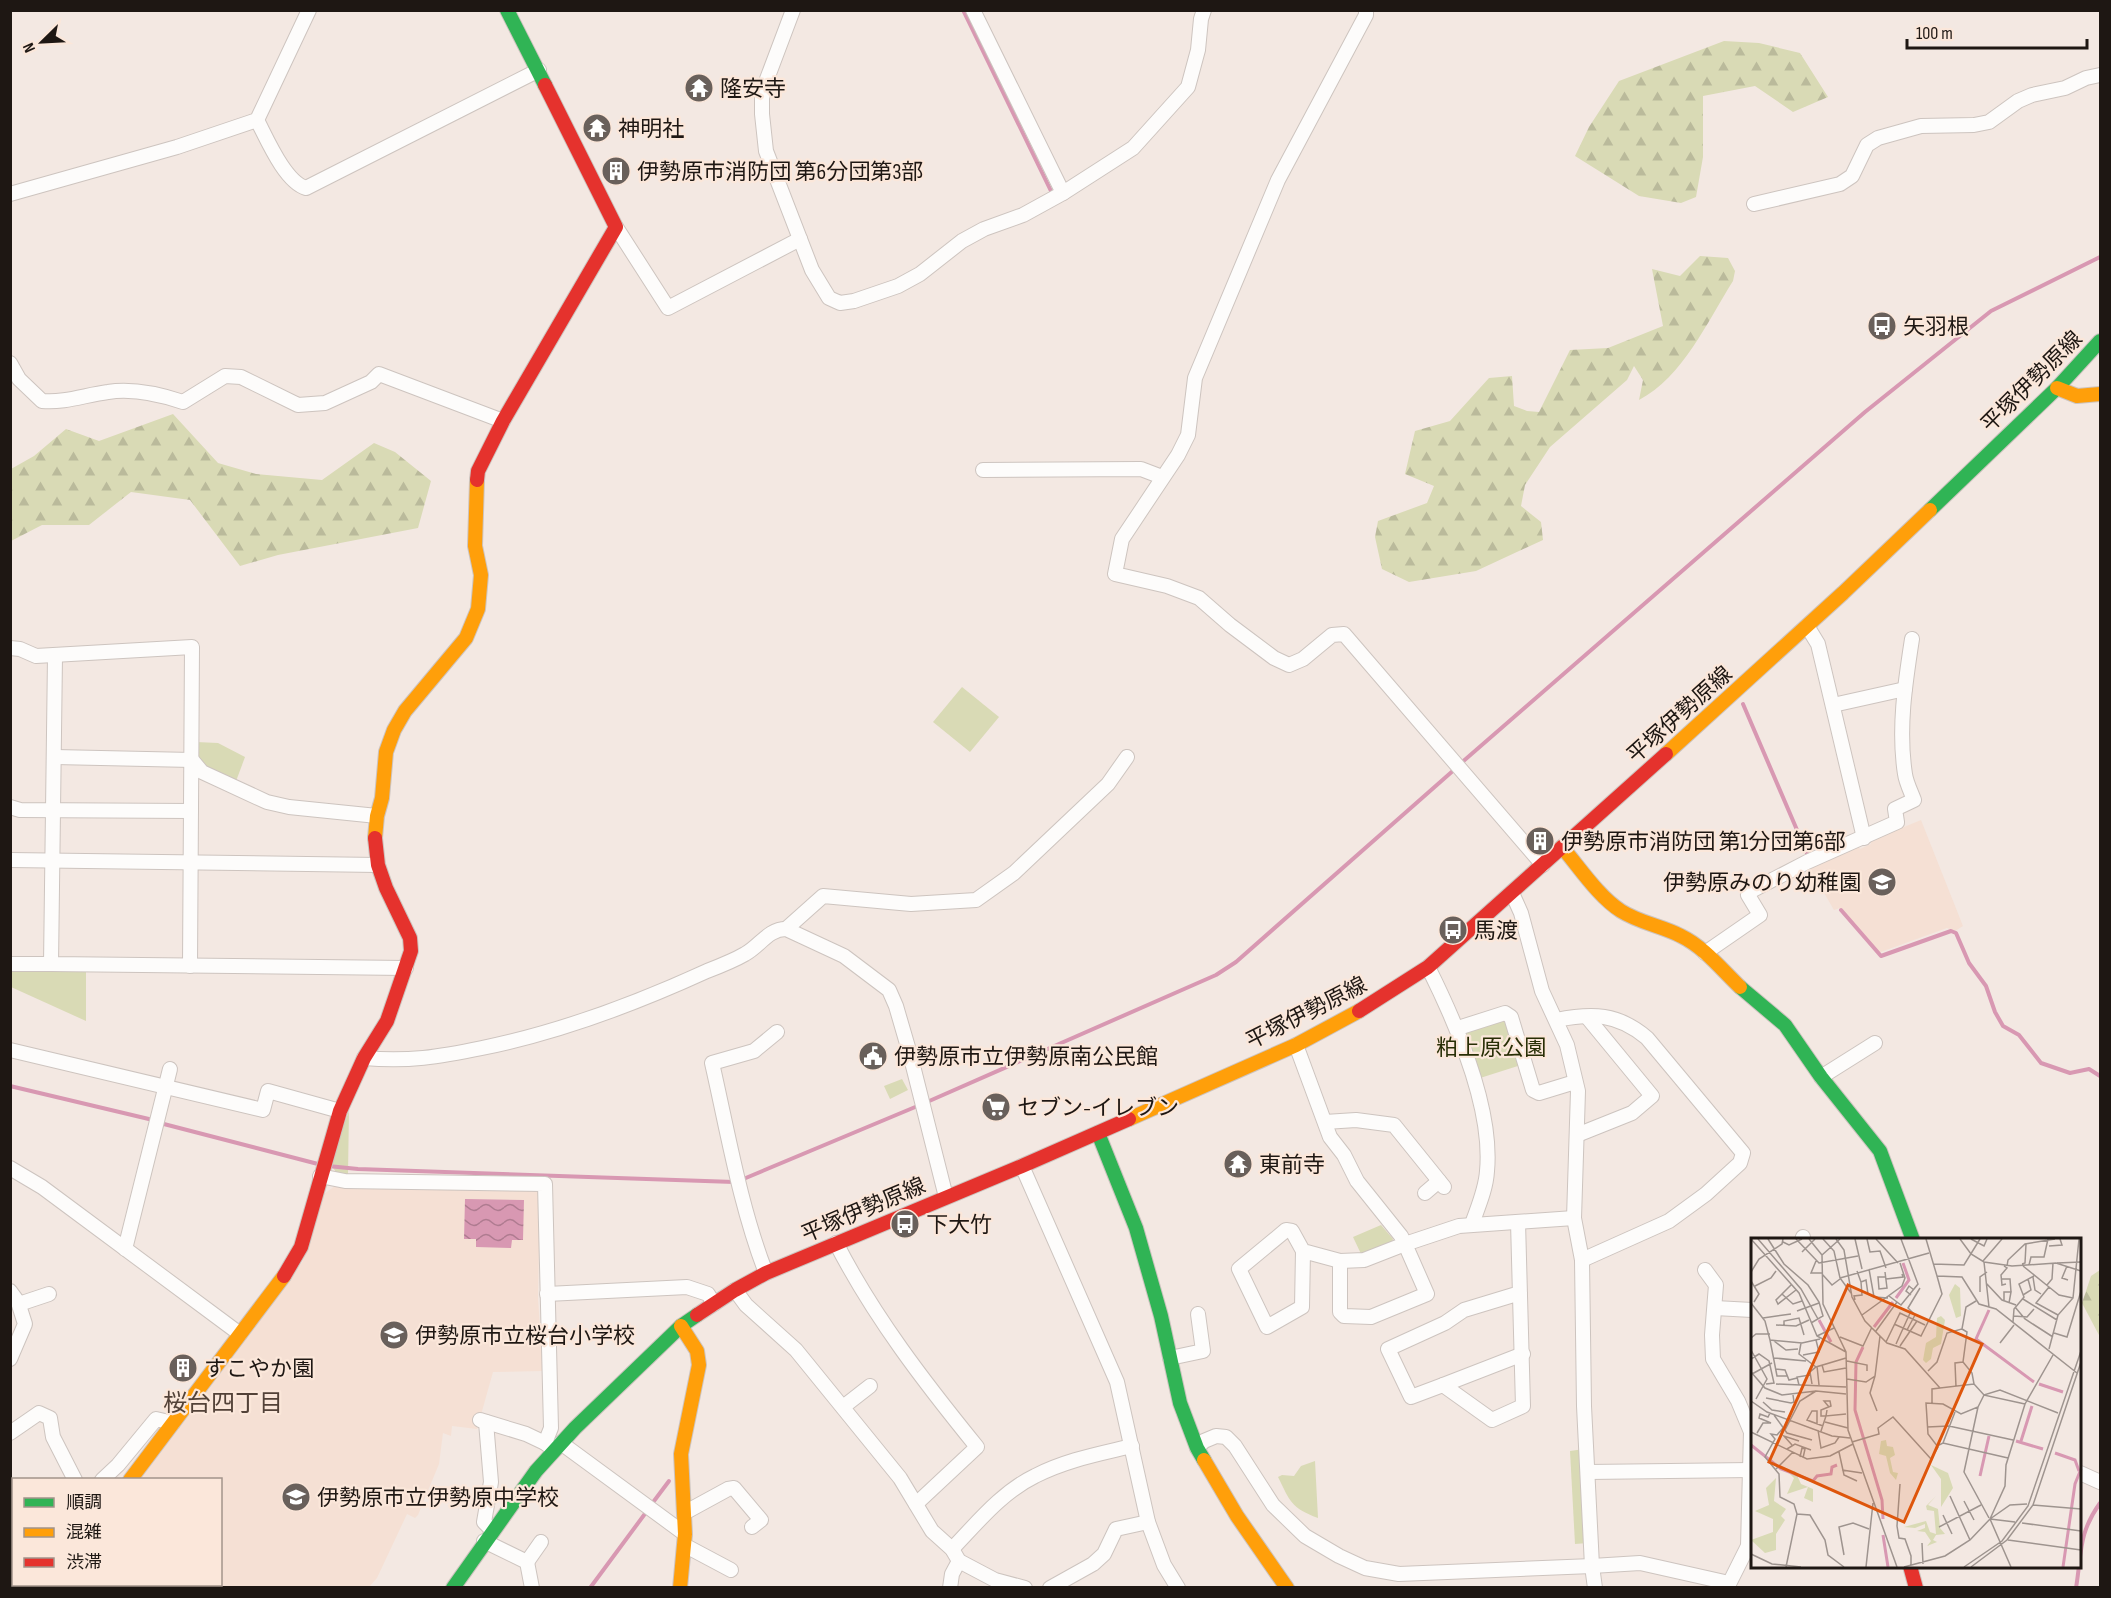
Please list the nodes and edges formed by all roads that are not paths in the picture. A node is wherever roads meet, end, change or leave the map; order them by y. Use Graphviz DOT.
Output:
graph roads {
  1 [pos="309,10"];
  2 [pos="507,10"];
  3 [pos="793,10"];
  4 [pos="973,10"];
  5 [pos="1204,10"];
  6 [pos="1366,10"];
  7 [pos="539,70"];
  8 [pos="2100,75"];
  9 [pos="257,120"];
  10 [pos="1063,193"];
  11 [pos="10,194"];
  12 [pos="1754,204"];
  13 [pos="616,227"];
  14 [pos="800,239"];
  15 [pos="2100,341"];
  16 [pos="10,363"];
  17 [pos="2057,388"];
  18 [pos="2100,394"];
  19 [pos="503,421"];
  20 [pos="983,470"];
  21 [pos="1162,477"];
  22 [pos="1807,626"];
  23 [pos="1912,639"];
  24 [pos="10,648"];
  25 [pos="55,656"];
  26 [pos="1905,689"];
  27 [pos="1833,705"];
  28 [pos="55,757"];
  29 [pos="1127,757"];
  30 [pos="192,760"];
  31 [pos="10,807"];
  32 [pos="54,809"];
  33 [pos="191,811"];
  34 [pos="377,816"];
  35 [pos="1864,838"];
  36 [pos="1562,847"];
  37 [pos="10,860"];
  38 [pos="53,861"];
  39 [pos="191,862"];
  40 [pos="378,865"];
  41 [pos="1543,865"];
  42 [pos="1512,893"];
  43 [pos="786,929"];
  44 [pos="1705,953"];
  45 [pos="10,964"];
  46 [pos="51,964"];
  47 [pos="190,966"];
  48 [pos="1428,967"];
  49 [pos="406,968"];
  50 [pos="1587,1017"];
  51 [pos="1556,1020"];
  52 [pos="1458,1028"];
  53 [pos="777,1032"];
  54 [pos="1875,1043"];
  55 [pos="1296,1045"];
  56 [pos="10,1050"];
  57 [pos="364,1058"];
  58 [pos="170,1069"];
  59 [pos="1821,1077"];
  60 [pos="1575,1082"];
  61 [pos="165,1086"];
  62 [pos="340,1111"];
  63 [pos="1325,1122"];
  64 [pos="1098,1133"];
  65 [pos="1578,1135"];
  66 [pos="1022,1166"];
  67 [pos="10,1168"];
  68 [pos="320,1176"];
  69 [pos="1425,1193"];
  70 [pos="946,1197"];
  71 [pos="1574,1218"];
  72 [pos="1518,1222"];
  73 [pos="1472,1224"];
  74 [pos="1913,1238"];
  75 [pos="836,1243"];
  76 [pos="1405,1244"];
  77 [pos="125,1249"];
  78 [pos="1303,1251"];
  79 [pos="1582,1260"];
  80 [pos="1340,1261"];
  81 [pos="1705,1270"];
  82 [pos="766,1273"];
  83 [pos="735,1290"];
  84 [pos="10,1291"];
  85 [pos="1520,1293"];
  86 [pos="49,1294"];
  87 [pos="548,1294"];
  88 [pos="19,1304"];
  89 [pos="714,1304"];
  90 [pos="1715,1308"];
  91 [pos="1751,1310"];
  92 [pos="1198,1314"];
  93 [pos="681,1326"];
  94 [pos="240,1334"];
  95 [pos="1523,1354"];
  96 [pos="1170,1358"];
  97 [pos="10,1359"];
  98 [pos="1443,1385"];
  99 [pos="870,1386"];
  100 [pos="843,1407"];
  101 [pos="173,1424"];
  102 [pos="10,1433"];
  103 [pos="554,1445"];
  104 [pos="1132,1446"];
  105 [pos="1197,1448"];
  106 [pos="1751,1470"];
  107 [pos="1588,1472"];
  108 [pos="2081,1474"];
  109 [pos="74,1478"];
  110 [pos="103,1478"];
  111 [pos="130,1478"];
  112 [pos="2100,1482"];
  113 [pos="916,1504"];
  114 [pos="684,1513"];
  115 [pos="759,1521"];
  116 [pos="1148,1522"];
  117 [pos="488,1536"];
  118 [pos="684,1540"];
  119 [pos="541,1542"];
  120 [pos="1750,1546"];
  121 [pos="952,1549"];
  122 [pos="959,1561"];
  123 [pos="527,1562"];
  124 [pos="1592,1566"];
  125 [pos="1911,1568"];
  126 [pos="731,1570"];
  127 [pos="1065,1584"];
  128 [pos="1728,1585"];
  129 [pos="453,1587"];
  130 [pos="532,1587"];
  131 [pos="680,1587"];
  132 [pos="950,1587"];
  133 [pos="1025,1587"];
  134 [pos="1050,1587"];
  135 [pos="1178,1587"];
  136 [pos="1287,1587"];
  137 [pos="1595,1587"];
  138 [pos="1916,1587"];
  1 -- 9 [label="street"];
  2 -- 7 [label="street"];
  3 -- 14 [label="street"];
  4 -- 10 [label="street"];
  5 -- 10 [label="street"];
  6 -- 21 [label="street"];
  7 -- 9 [label="street"];
  7 -- 13 [label="street"];
  8 -- 12 [label="street"];
  9 -- 11 [label="street"];
  10 -- 14 [label="street"];
  13 -- 14 [label="street"];
  13 -- 19 [label="street"];
  15 -- 17 [label="street, 平塚伊勢原線"];
  16 -- 19 [label="street"];
  17 -- 18 [label="street"];
  17 -- 22 [label="street, 平塚伊勢原線"];
  19 -- 34 [label="street"];
  20 -- 21 [label="street"];
  21 -- 41 [label="street"];
  22 -- 27 [label="street"];
  22 -- 36 [label="street, 平塚伊勢原線"];
  23 -- 26 [label="street"];
  24 -- 25 [label="street"];
  25 -- 28 [label="street"];
  25 -- 30 [label="street"];
  26 -- 27 [label="street"];
  26 -- 35 [label="street"];
  27 -- 35 [label="street"];
  28 -- 30 [label="street"];
  28 -- 32 [label="street"];
  29 -- 43 [label="street"];
  30 -- 33 [label="street"];
  30 -- 34 [label="street"];
  31 -- 32 [label="street"];
  32 -- 33 [label="street"];
  32 -- 38 [label="street"];
  33 -- 39 [label="street"];
  34 -- 40 [label="street"];
  35 -- 44 [label="street"];
  36 -- 41 [label="street, 平塚伊勢原線"];
  36 -- 44 [label="street"];
  37 -- 38 [label="street"];
  38 -- 39 [label="street"];
  38 -- 46 [label="street"];
  39 -- 40 [label="street"];
  39 -- 47 [label="street"];
  40 -- 49 [label="street"];
  41 -- 42 [label="street, 平塚伊勢原線"];
  42 -- 48 [label="street, 平塚伊勢原線"];
  42 -- 51 [label="street"];
  43 -- 57 [label="street"];
  43 -- 70 [label="street"];
  44 -- 59 [label="street"];
  45 -- 46 [label="street"];
  46 -- 47 [label="street"];
  47 -- 49 [label="street"];
  48 -- 52 [label="street"];
  48 -- 55 [label="street, 平塚伊勢原線"];
  49 -- 57 [label="street"];
  50 -- 51 [label="street"];
  50 -- 65 [label="street"];
  50 -- 79 [label="street"];
  51 -- 60 [label="street"];
  52 -- 60 [label="street"];
  52 -- 73 [label="street"];
  53 -- 82 [label="street"];
  54 -- 59 [label="street"];
  55 -- 63 [label="street"];
  55 -- 64 [label="street, 平塚伊勢原線"];
  56 -- 61 [label="street"];
  57 -- 62 [label="street"];
  58 -- 61 [label="street"];
  59 -- 74 [label="street"];
  60 -- 65 [label="street"];
  61 -- 62 [label="street"];
  61 -- 77 [label="street"];
  62 -- 68 [label="street"];
  63 -- 69 [label="street"];
  63 -- 76 [label="street"];
  64 -- 66 [label="street, 平塚伊勢原線"];
  64 -- 96 [label="street"];
  65 -- 71 [label="street"];
  66 -- 70 [label="street, 平塚伊勢原線"];
  66 -- 104 [label="street"];
  67 -- 77 [label="street"];
  68 -- 87 [label="street"];
  68 -- 94 [label="street"];
  70 -- 75 [label="street, 平塚伊勢原線"];
  71 -- 72 [label="street"];
  71 -- 79 [label="street"];
  72 -- 73 [label="street"];
  72 -- 85 [label="street"];
  73 -- 76 [label="street"];
  75 -- 82 [label="street, 平塚伊勢原線"];
  75 -- 113 [label="street"];
  76 -- 80 [label="street"];
  76 -- 80 [label="street"];
  77 -- 94 [label="street"];
  78 -- 78 [label="street"];
  78 -- 80 [label="street"];
  79 -- 107 [label="street"];
  81 -- 90 [label="street"];
  82 -- 83 [label="street, 平塚伊勢原線"];
  83 -- 89 [label="street, 平塚伊勢原線"];
  83 -- 100 [label="street"];
  84 -- 88 [label="street"];
  85 -- 95 [label="street"];
  85 -- 98 [label="street"];
  86 -- 88 [label="street"];
  87 -- 89 [label="street"];
  87 -- 103 [label="street"];
  88 -- 97 [label="street"];
  89 -- 93 [label="street, 平塚伊勢原線"];
  90 -- 91 [label="street"];
  90 -- 106 [label="street"];
  92 -- 96 [label="street"];
  93 -- 103 [label="street, 平塚伊勢原線"];
  93 -- 114 [label="street"];
  94 -- 101 [label="street"];
  95 -- 98 [label="street"];
  95 -- 98 [label="street"];
  96 -- 105 [label="street"];
  99 -- 100 [label="street"];
  100 -- 113 [label="street"];
  101 -- 110 [label="street"];
  101 -- 111 [label="street"];
  102 -- 109 [label="street"];
  103 -- 117 [label="street, 平塚伊勢原線"];
  103 -- 117 [label="street"];
  103 -- 118 [label="street"];
  104 -- 116 [label="street"];
  104 -- 121 [label="street"];
  105 -- 124 [label="street"];
  105 -- 136 [label="street"];
  106 -- 107 [label="street"];
  106 -- 120 [label="street"];
  107 -- 124 [label="street"];
  108 -- 112 [label="street"];
  113 -- 121 [label="street"];
  114 -- 115 [label="street"];
  114 -- 118 [label="street"];
  116 -- 127 [label="street"];
  116 -- 135 [label="street"];
  117 -- 123 [label="street"];
  117 -- 129 [label="street, 平塚伊勢原線"];
  118 -- 126 [label="street"];
  118 -- 131 [label="street"];
  119 -- 123 [label="street"];
  120 -- 128 [label="street"];
  121 -- 122 [label="street"];
  122 -- 132 [label="street"];
  122 -- 133 [label="street"];
  123 -- 130 [label="street"];
  124 -- 128 [label="street"];
  124 -- 137 [label="street"];
  125 -- 138 [label="street"];
  127 -- 134 [label="street"];
}
